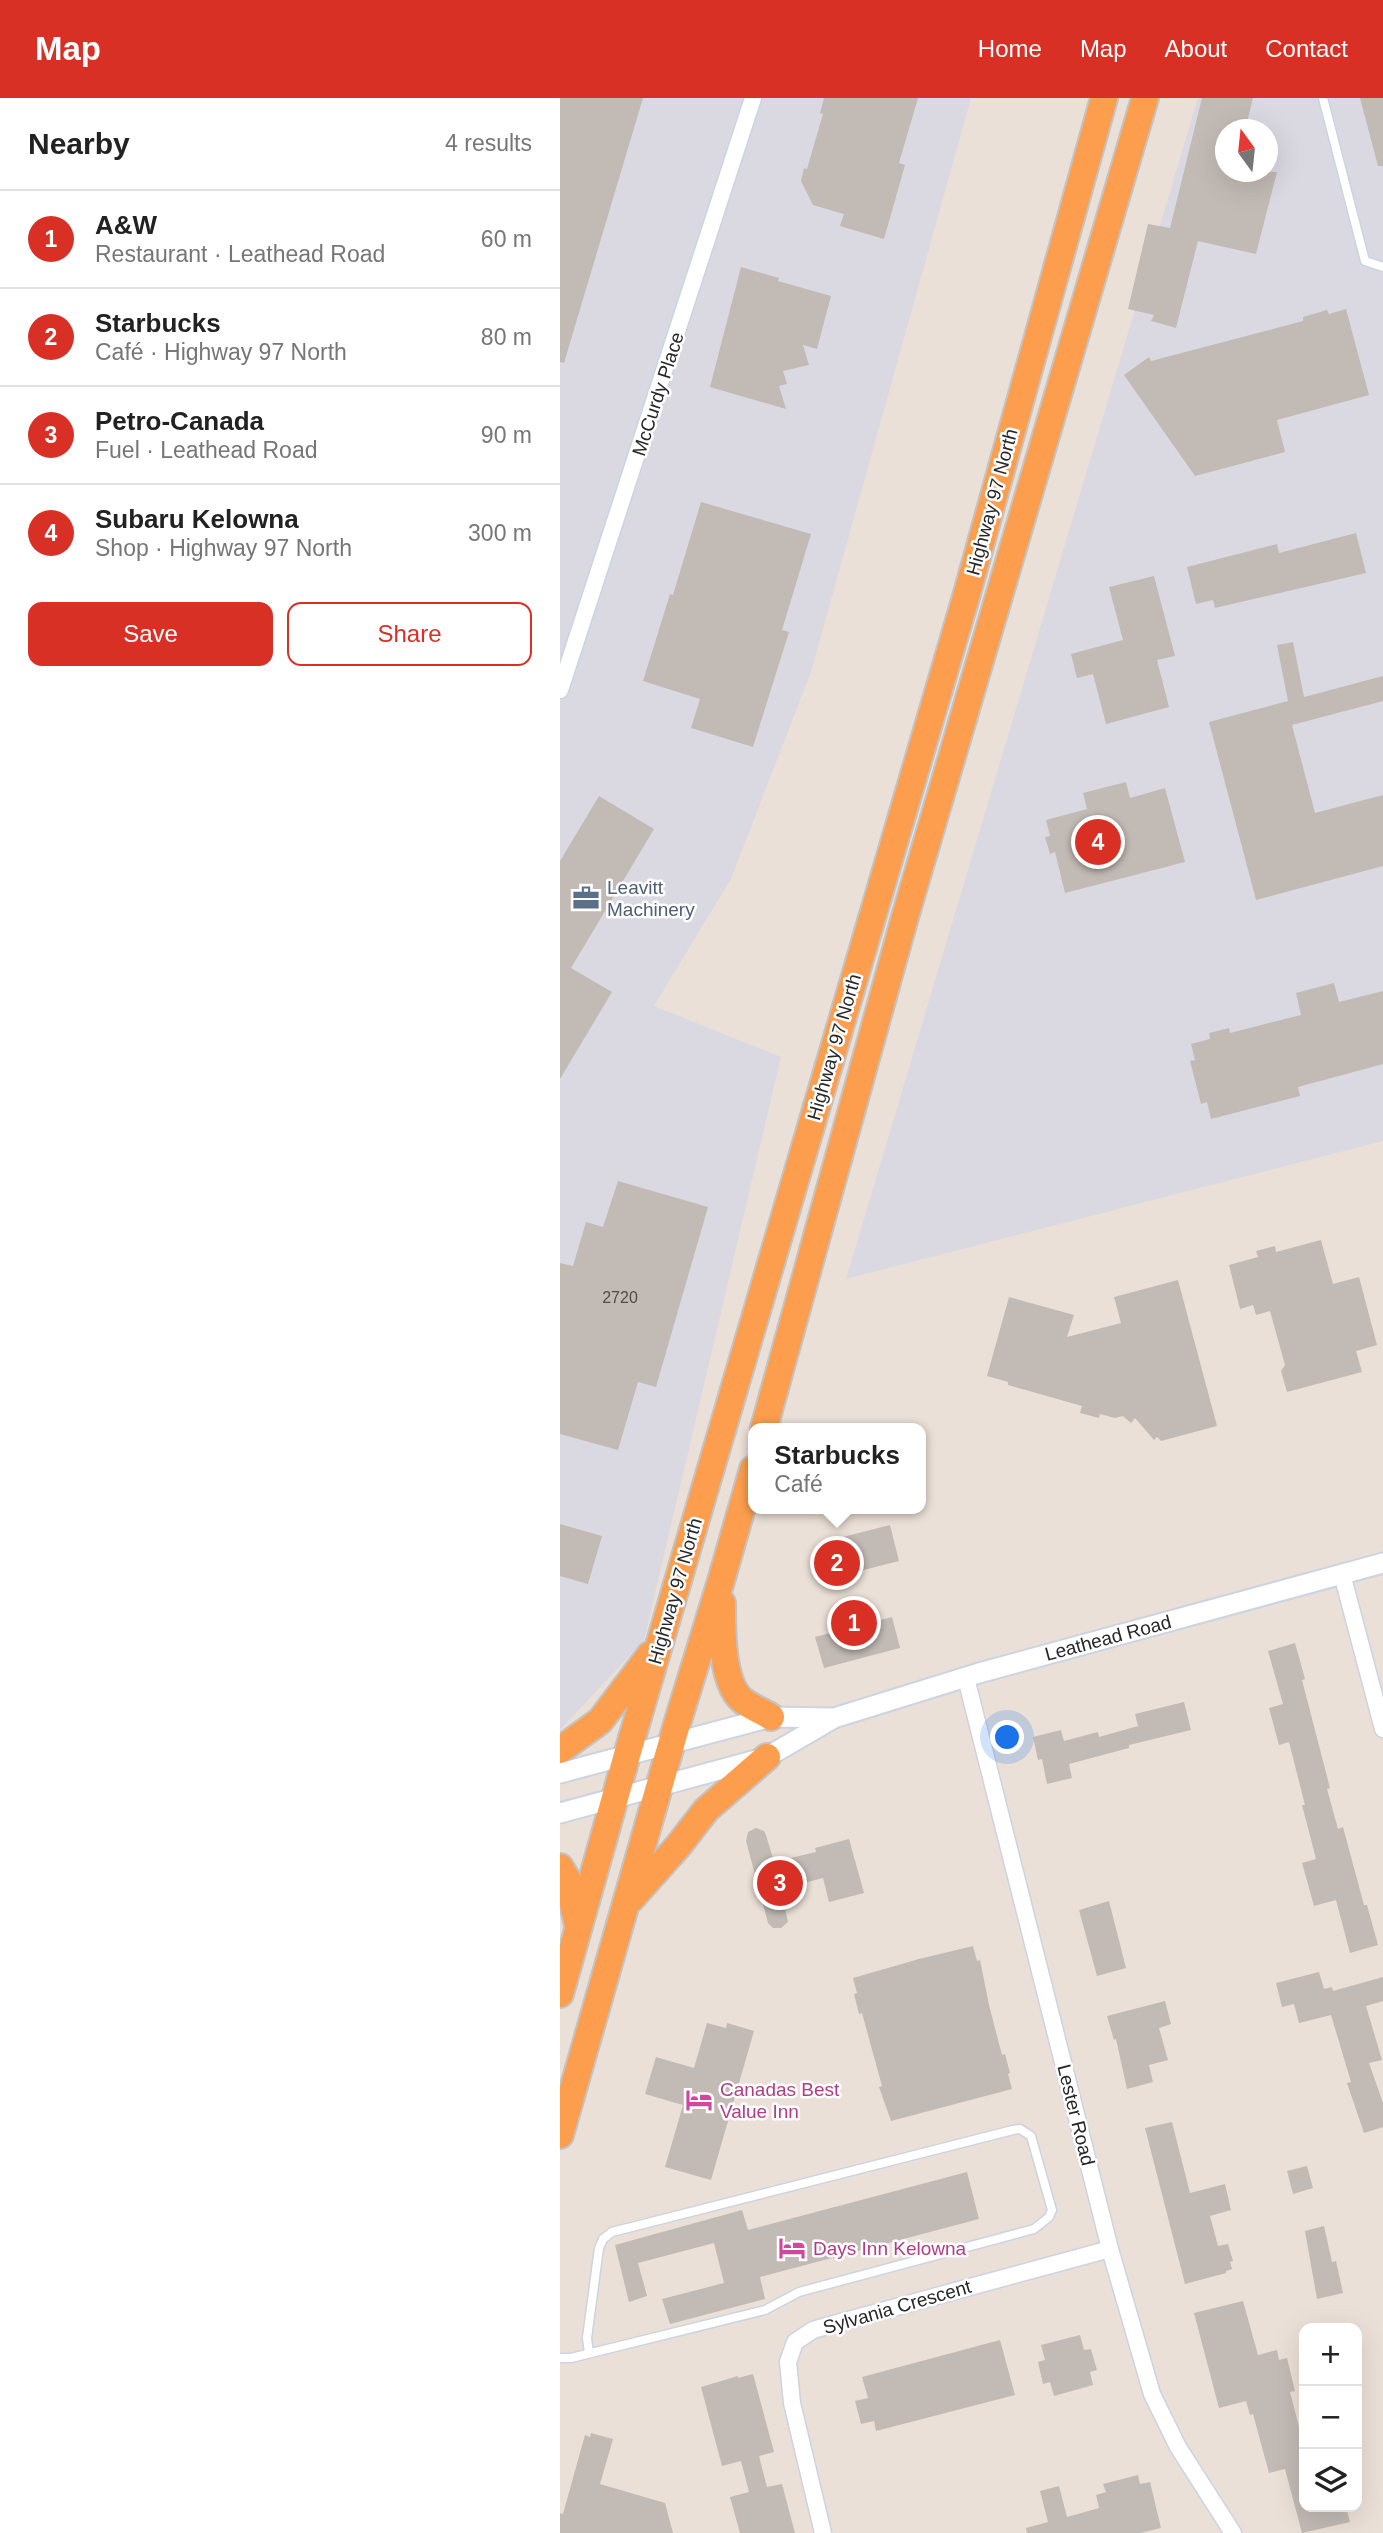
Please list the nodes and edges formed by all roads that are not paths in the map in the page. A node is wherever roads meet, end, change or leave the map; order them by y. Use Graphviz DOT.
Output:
graph roads {
  1 [pos="753,98"];
  2 [pos="1104,98"];
  3 [pos="1144,98"];
  4 [pos="1322,98"];
  5 [pos="1383,267"];
  6 [pos="560,690"];
  7 [pos="765,1423"];
  8 [pos="748,1486"];
  9 [pos="1383,1563"];
  10 [pos="1342,1574"];
  11 [pos="721,1581"];
  12 [pos="661,1640"];
  13 [pos="966,1678"];
  14 [pos="771,1717"];
  15 [pos="834,1718"];
  16 [pos="1383,1729"];
  17 [pos="672,1744"];
  18 [pos="560,1750"];
  19 [pos="627,1755"];
  20 [pos="767,1757"];
  21 [pos="560,1773"];
  22 [pos="660,1786"];
  23 [pos="615,1798"];
  24 [pos="560,1813"];
  25 [pos="560,1867"];
  26 [pos="625,1906"];
  27 [pos="579,1928"];
  28 [pos="560,1994"];
  29 [pos="560,2135"];
  30 [pos="1110,2249"];
  31 [pos="589,2353"];
  32 [pos="560,2358"];
  33 [pos="823,2533"];
  34 [pos="1233,2533"];
  1 -- 6 [label="street, McCurdy Place"];
  2 -- 12 [label="highway, Highway 97 North"];
  3 -- 7 [label="highway, Highway 97 North"];
  4 -- 5 [label="lane"];
  8 -- 11 [label="highway, Highway 97 North"];
  9 -- 10 [label="street, Leathead Road"];
  10 -- 13 [label="street, Leathead Road"];
  10 -- 16 [label="street"];
  11 -- 14 [label="highway"];
  11 -- 17 [label="highway, Highway 97 North"];
  12 -- 18 [label="highway"];
  12 -- 19 [label="highway, Highway 97 North"];
  13 -- 15 [label="street, Leathead Road"];
  13 -- 30 [label="street, Lester Road"];
  14 -- 15 [label="street, Leathead Road"];
  14 -- 17 [label="street, Leathead Road"];
  15 -- 20 [label="street, Leathead Road"];
  17 -- 19 [label="street, Leathead Road"];
  17 -- 22 [label="highway, Highway 97 North"];
  19 -- 21 [label="street, Leathead Road"];
  19 -- 23 [label="highway, Highway 97 North"];
  20 -- 22 [label="street, Leathead Road"];
  20 -- 26 [label="highway"];
  22 -- 23 [label="street, Leathead Road"];
  22 -- 26 [label="highway, Highway 97 North"];
  23 -- 24 [label="street, Leathead Road"];
  23 -- 27 [label="highway, Highway 97 North"];
  25 -- 27 [label="highway"];
  26 -- 29 [label="highway, Highway 97 North"];
  27 -- 28 [label="highway, Highway 97 North"];
  30 -- 33 [label="street, Sylvania Crescent"];
  30 -- 34 [label="street, Lester Road"];
  31 -- 31 [label="lane"];
  31 -- 32 [label="lane"];
}
